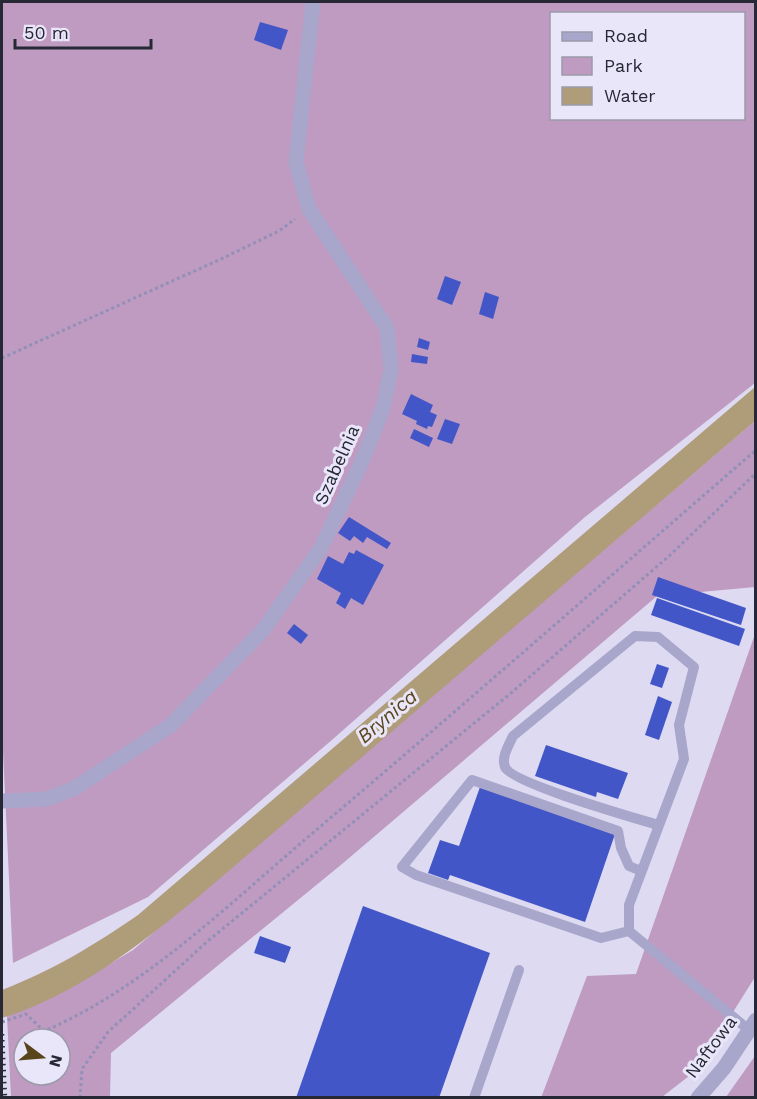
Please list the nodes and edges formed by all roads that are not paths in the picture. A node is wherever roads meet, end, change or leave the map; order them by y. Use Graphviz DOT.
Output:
graph roads {
  1 [pos="313,2"];
  2 [pos="2,801"];
  3 [pos="658,825"];
  4 [pos="641,871"];
  5 [pos="629,931"];
  6 [pos="519,970"];
  7 [pos="752,1025"];
  8 [pos="474,1098"];
  9 [pos="698,1098"];
  1 -- 2 [label="street, Szabelnia"];
  3 -- 3 [label="lane"];
  3 -- 4 [label="lane"];
  4 -- 5 [label="lane"];
  4 -- 5 [label="lane"];
  5 -- 7 [label="lane"];
  6 -- 8 [label="lane"];
  7 -- 9 [label="street, Naftowa"];
}
